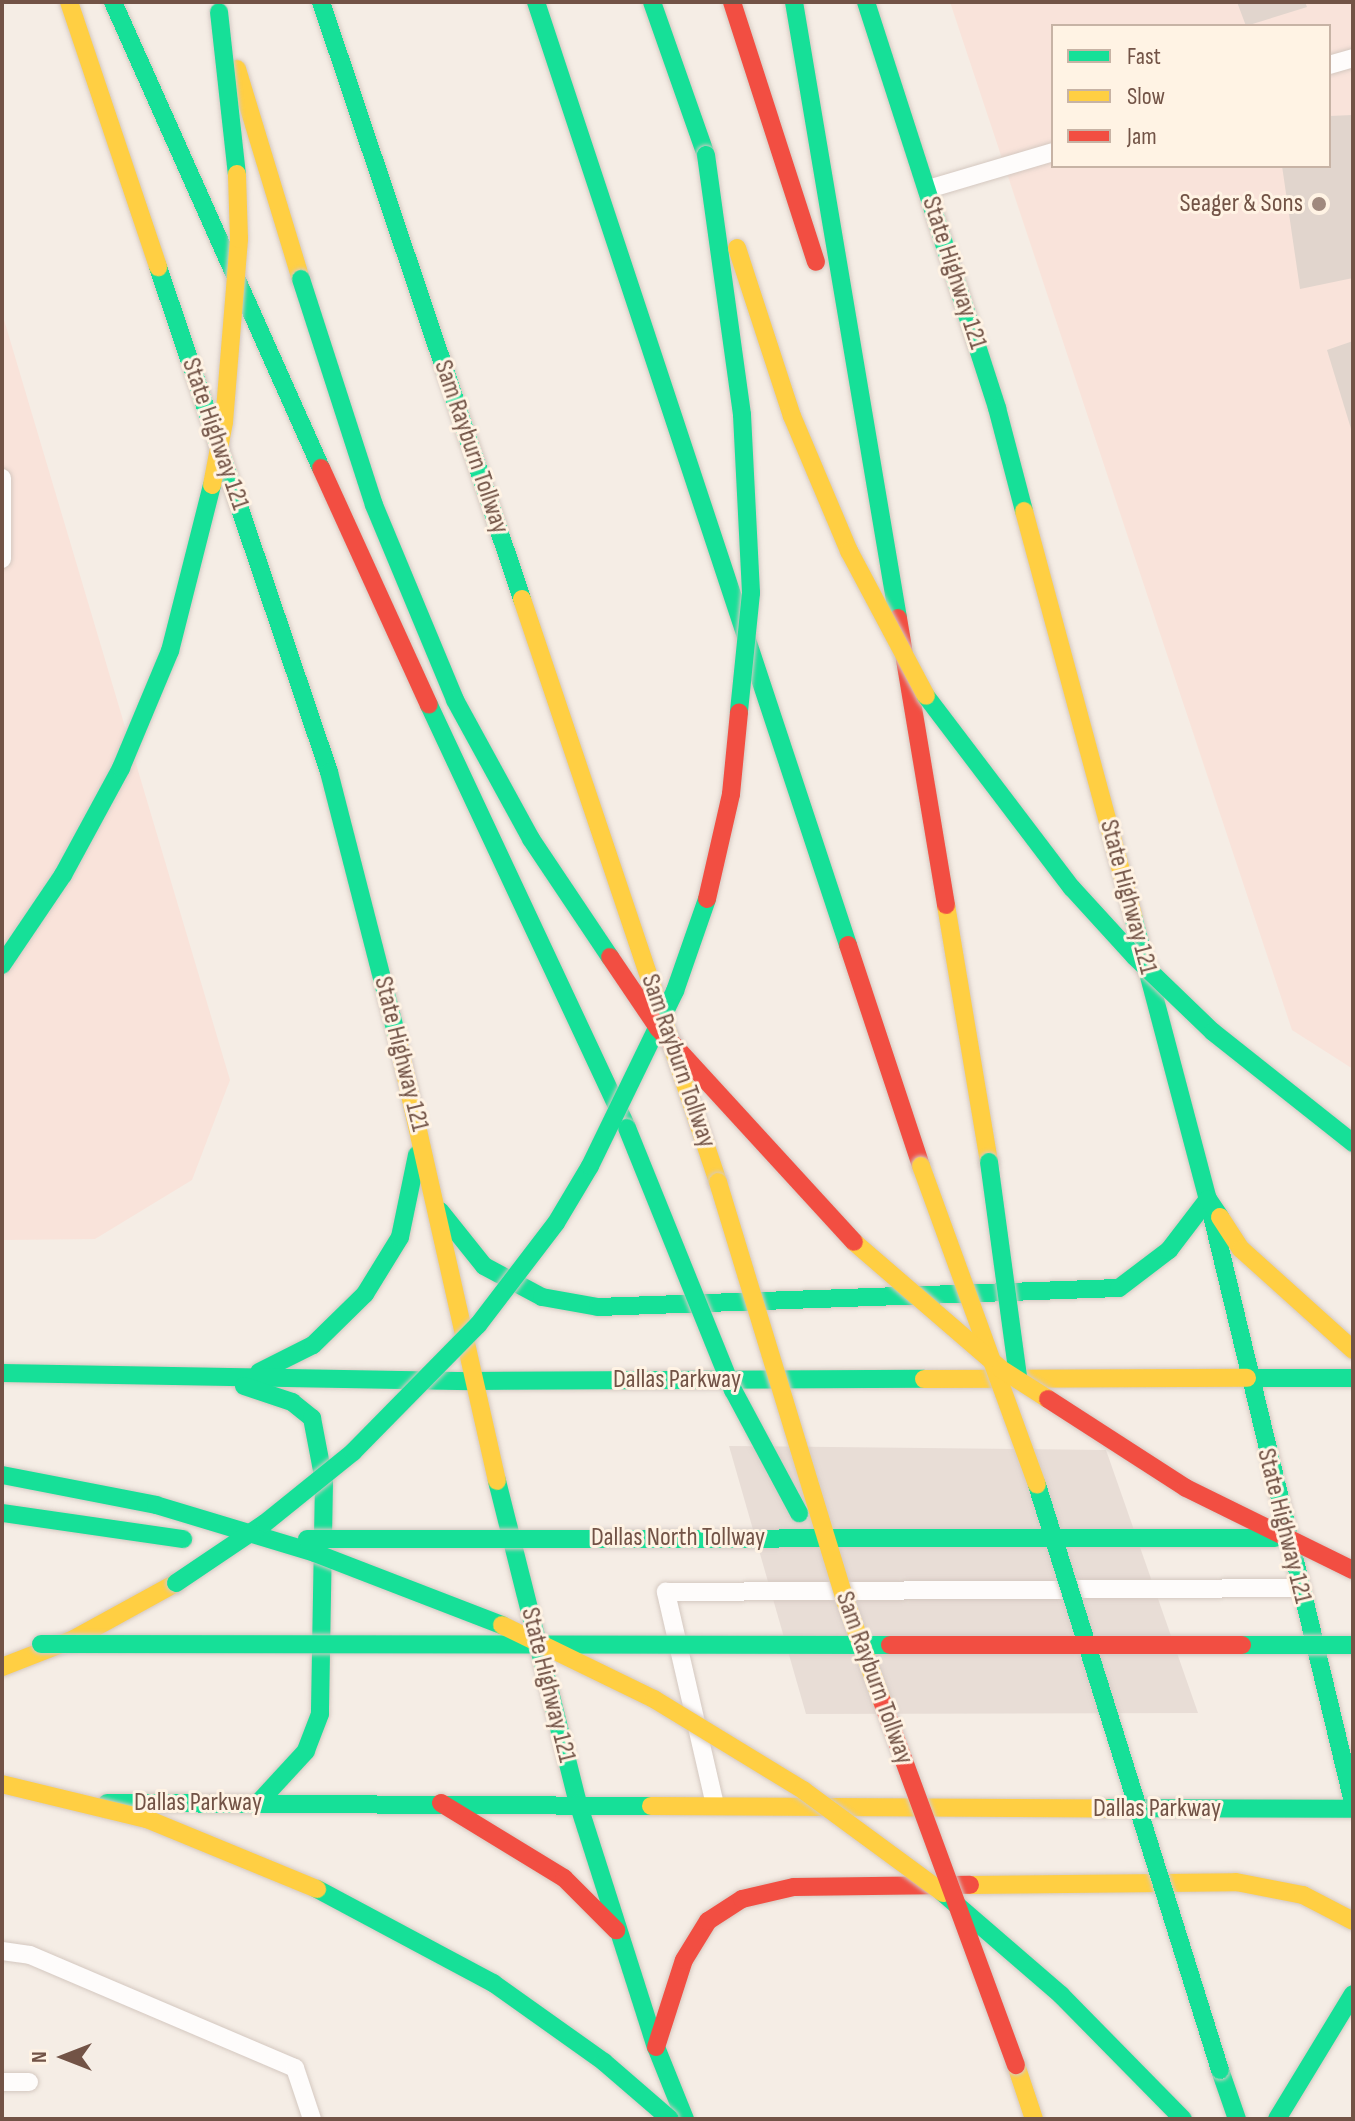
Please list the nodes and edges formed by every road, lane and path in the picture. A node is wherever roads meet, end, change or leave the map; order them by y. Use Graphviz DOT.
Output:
graph roads {
  1 [pos="69,2"];
  2 [pos="113,2"];
  3 [pos="321,2"];
  4 [pos="536,2"];
  5 [pos="652,2"];
  6 [pos="732,2"];
  7 [pos="794,2"];
  8 [pos="866,2"];
  9 [pos="217,7"];
  10 [pos="1353,58"];
  11 [pos="1331,64"];
  12 [pos="1051,153"];
  13 [pos="706,155"];
  14 [pos="928,189"];
  15 [pos="865,413"];
  16 [pos="2,478"];
  17 [pos="2,559"];
  18 [pos="2,965"];
  19 [pos="421,1133"];
  20 [pos="1353,1143"];
  21 [pos="1208,1199"];
  22 [pos="434,1203"];
  23 [pos="1353,1350"];
  24 [pos="2,1373"];
  25 [pos="255,1373"];
  26 [pos="202,1374"];
  27 [pos="1353,1378"];
  28 [pos="472,1381"];
  29 [pos="1248,1381"];
  30 [pos="1029,1458"];
  31 [pos="2,1475"];
  32 [pos="2,1513"];
  33 [pos="29,1538"];
  34 [pos="183,1539"];
  35 [pos="1337,1539"];
  36 [pos="1353,1570"];
  37 [pos="1300,1588"];
  38 [pos="845,1600"];
  39 [pos="2,1644"];
  40 [pos="1353,1645"];
  41 [pos="2,1667"];
  42 [pos="2,1784"];
  43 [pos="1353,1802"];
  44 [pos="2,1803"];
  45 [pos="258,1803"];
  46 [pos="441,1803"];
  47 [pos="578,1803"];
  48 [pos="715,1805"];
  49 [pos="1353,1809"];
  50 [pos="1353,1921"];
  51 [pos="620,1934"];
  52 [pos="2,1951"];
  53 [pos="1353,1994"];
  54 [pos="656,2047"];
  55 [pos="2,2082"];
  56 [pos="29,2082"];
  57 [pos="312,2119"];
  58 [pos="670,2119"];
  59 [pos="685,2119"];
  60 [pos="1034,2119"];
  61 [pos="1183,2119"];
  62 [pos="1237,2119"];
  63 [pos="1277,2119"];
  1 -- 19 [label="main road, State Highway 121"];
  2 -- 38 [label="main road, bridge"];
  3 -- 38 [label="main road, Sam Rayburn Tollway, bridge"];
  4 -- 30 [label="main road, bridge"];
  5 -- 13 [label="main road"];
  6 -- 15 [label="main road"];
  7 -- 15 [label="main road"];
  8 -- 14 [label="main road, State Highway 121"];
  9 -- 18 [label="main road, bridge"];
  9 -- 36 [label="main road, bridge"];
  10 -- 11 [label="lane"];
  12 -- 14 [label="lane"];
  13 -- 20 [label="main road, bridge"];
  13 -- 41 [label="main road, bridge"];
  14 -- 21 [label="main road, State Highway 121"];
  15 -- 30 [label="main road, bridge"];
  16 -- 17 [label="lane"];
  19 -- 22 [label="main road, State Highway 121"];
  19 -- 25 [label="main road"];
  21 -- 22 [label="main road"];
  21 -- 23 [label="main road"];
  21 -- 29 [label="main road, State Highway 121"];
  22 -- 28 [label="main road, State Highway 121"];
  24 -- 26 [label="main road, Dallas Parkway"];
  25 -- 26 [label="main road, Dallas Parkway"];
  25 -- 28 [label="main road, Dallas Parkway"];
  26 -- 45 [label="main road"];
  27 -- 29 [label="main road, Dallas Parkway"];
  28 -- 29 [label="main road, Dallas Parkway"];
  28 -- 47 [label="main road, State Highway 121"];
  29 -- 37 [label="main road, State Highway 121"];
  30 -- 62 [label="main road, bridge"];
  31 -- 61 [label="main road, bridge"];
  32 -- 34 [label="main road"];
  33 -- 34 [label="main road, Dallas North Tollway"];
  34 -- 35 [label="main road, Dallas North Tollway, bridge"];
  37 -- 43 [label="main road, State Highway 121"];
  37 -- 48 [label="lane"];
  38 -- 60 [label="main road, Sam Rayburn Tollway, bridge"];
  39 -- 40 [label="main road, bridge"];
  42 -- 58 [label="main road, bridge"];
  44 -- 45 [label="main road, Dallas Parkway"];
  45 -- 46 [label="main road, Dallas Parkway"];
  46 -- 47 [label="main road, Dallas Parkway"];
  46 -- 51 [label="main road"];
  47 -- 48 [label="main road, Dallas Parkway"];
  47 -- 51 [label="main road, State Highway 121"];
  48 -- 49 [label="main road, Dallas Parkway"];
  50 -- 54 [label="main road"];
  51 -- 54 [label="main road, State Highway 121"];
  52 -- 57 [label="lane"];
  53 -- 63 [label="main road"];
  54 -- 59 [label="main road, State Highway 121"];
  55 -- 56 [label="lane"];
}
